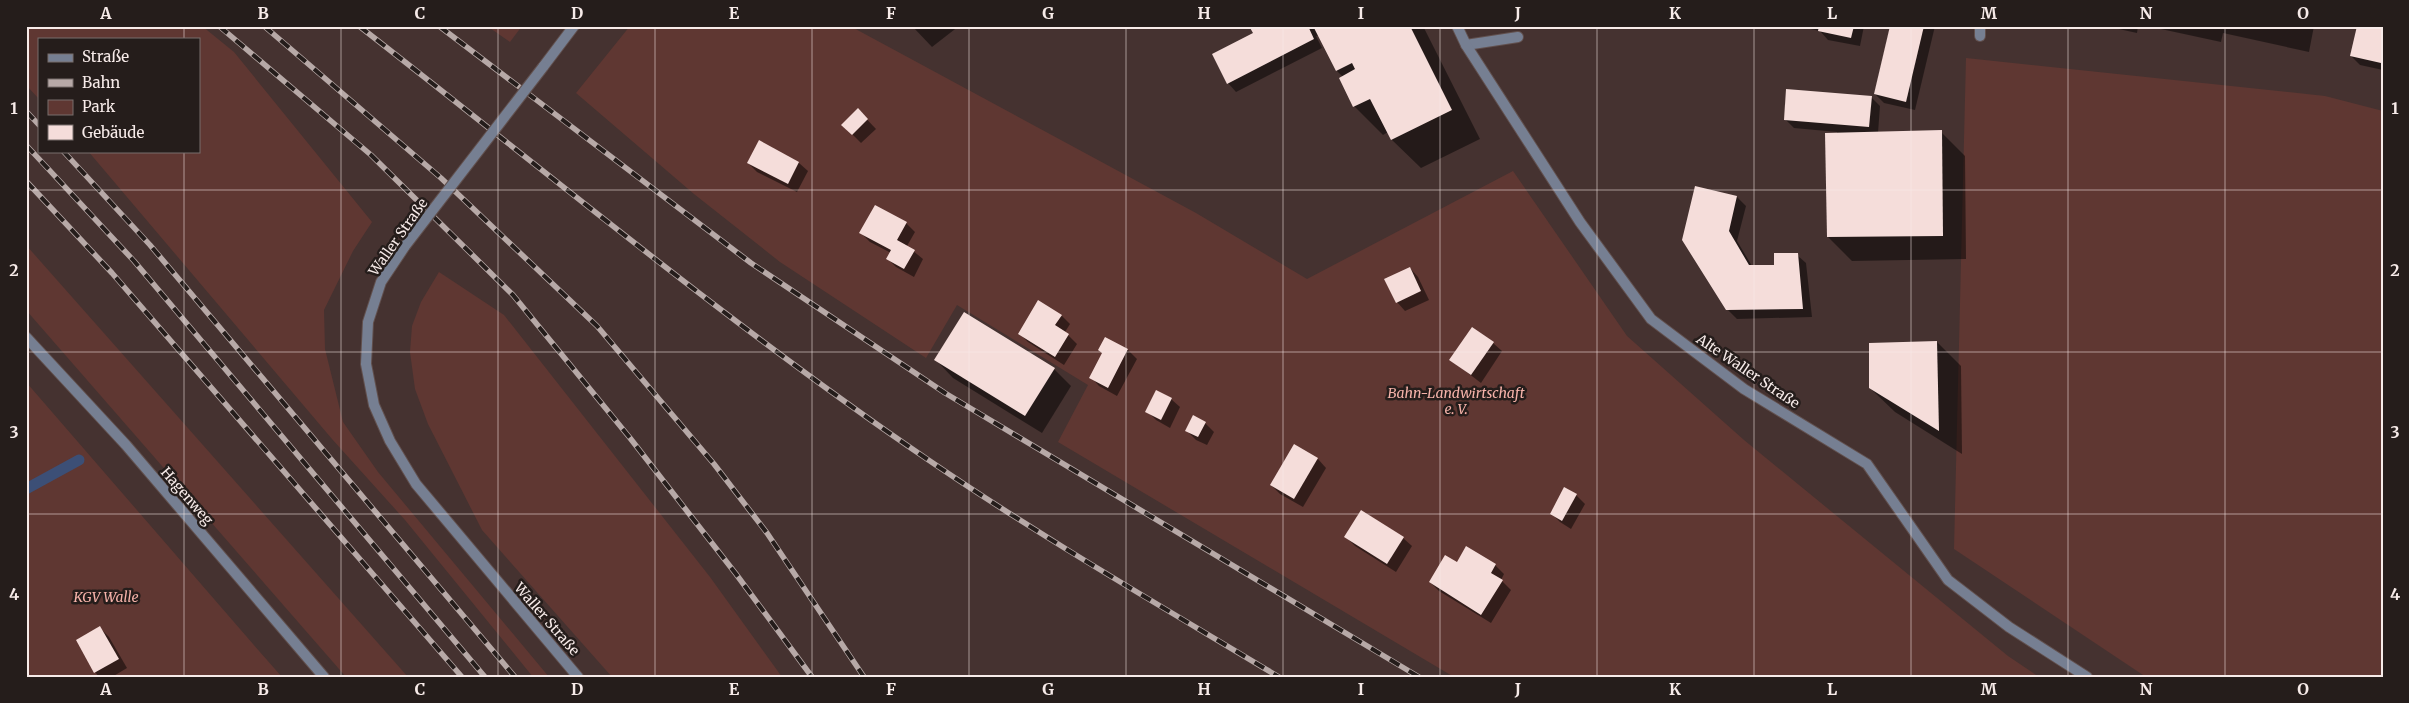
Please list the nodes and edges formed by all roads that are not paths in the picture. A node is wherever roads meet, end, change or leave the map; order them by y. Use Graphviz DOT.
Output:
graph roads {
  1 [pos="574,26"];
  2 [pos="1457,26"];
  3 [pos="1518,37"];
  4 [pos="1466,45"];
  5 [pos="26,337"];
  6 [pos="324,677"];
  7 [pos="578,677"];
  8 [pos="2087,677"];
  1 -- 7 [label="street, Waller Straße, bridge"];
  2 -- 4 [label="street, Alte Waller Straße"];
  3 -- 4 [label="street"];
  4 -- 8 [label="street, Alte Waller Straße"];
  5 -- 6 [label="street, Hagenweg"];
}
